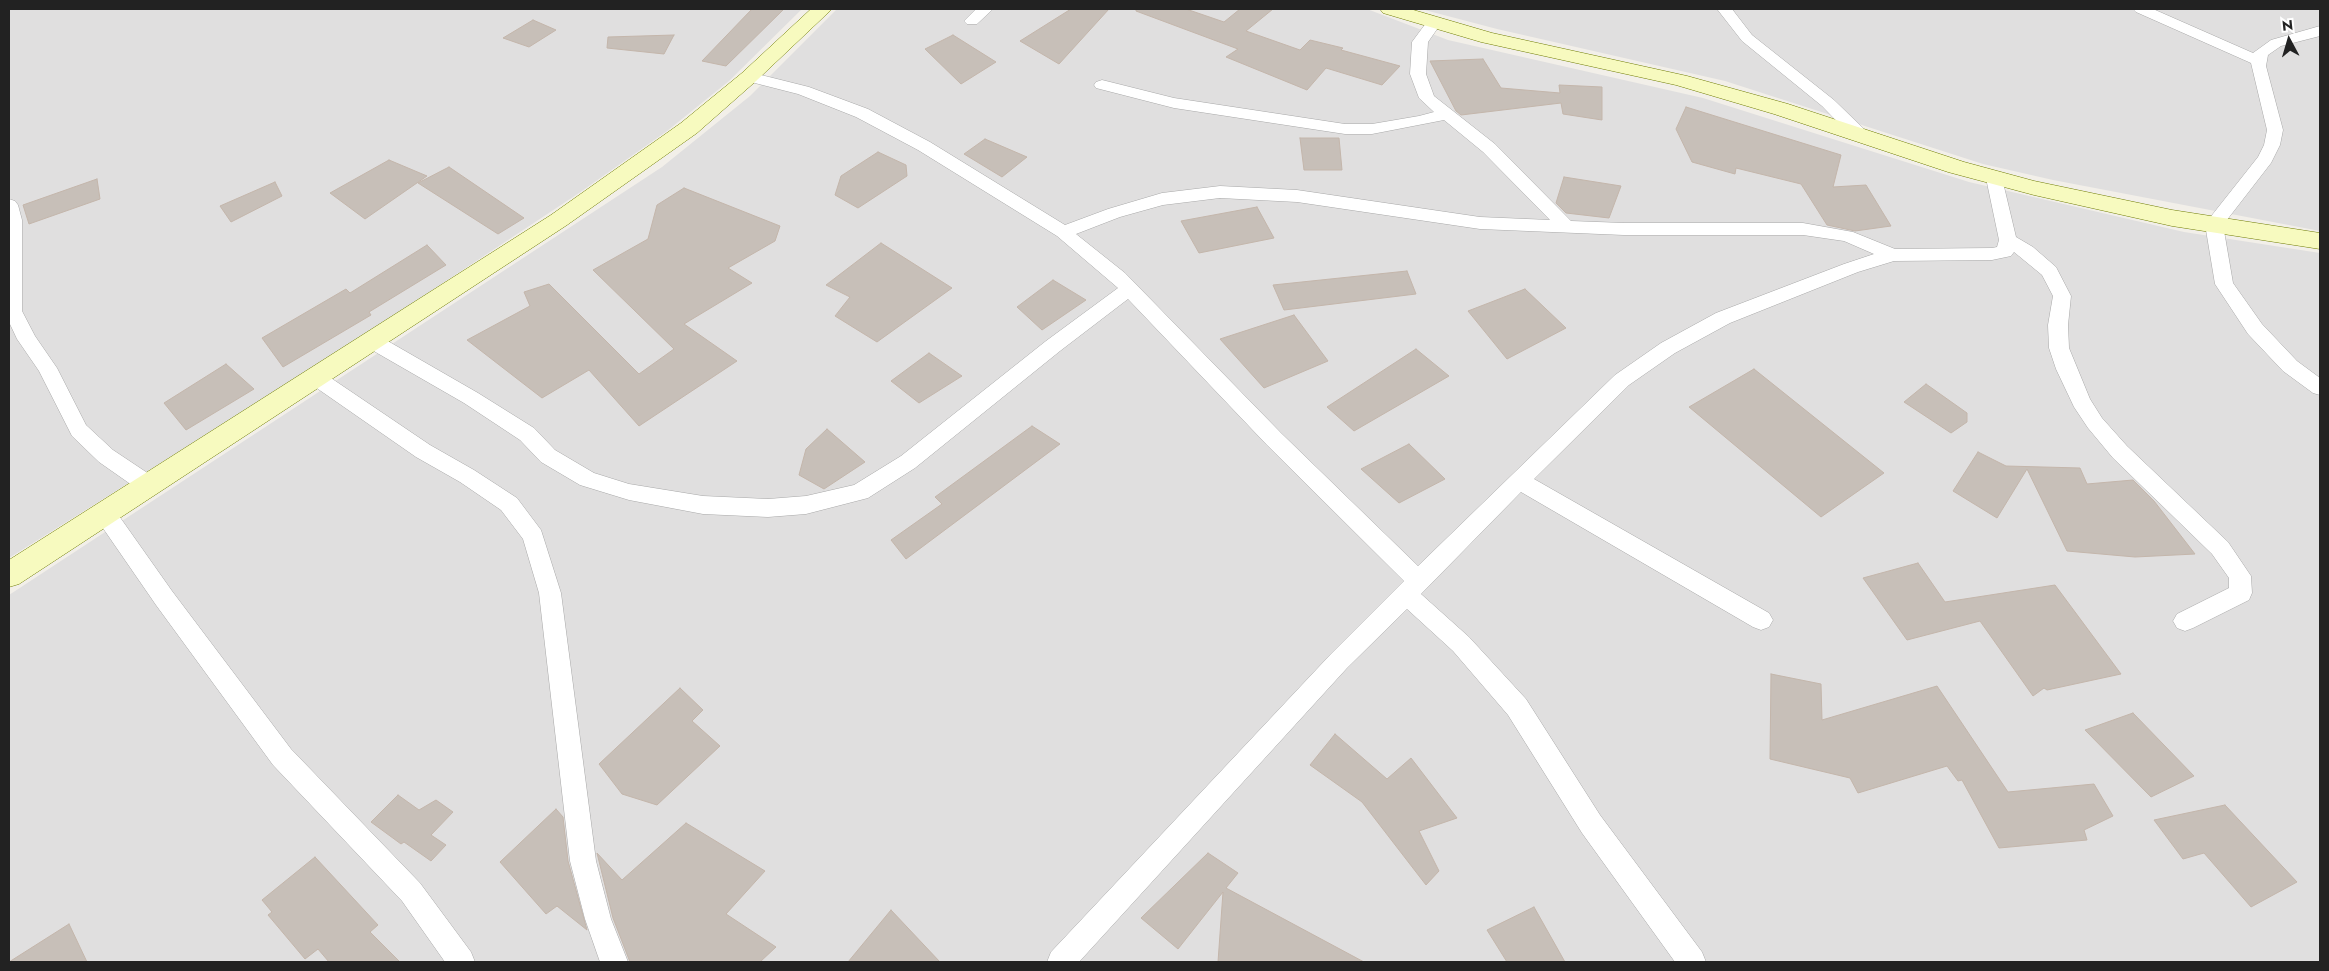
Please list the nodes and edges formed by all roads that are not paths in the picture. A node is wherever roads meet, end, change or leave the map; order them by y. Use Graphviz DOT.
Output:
graph roads {
  1 [pos="822,9"];
  2 [pos="985,9"];
  3 [pos="1390,9"];
  4 [pos="1724,9"];
  5 [pos="2141,9"];
  6 [pos="972,22"];
  7 [pos="1434,22"];
  8 [pos="2320,31"];
  9 [pos="2259,60"];
  10 [pos="749,77"];
  11 [pos="1102,85"];
  12 [pos="1446,114"];
  13 [pos="1859,134"];
  14 [pos="1995,178"];
  15 [pos="9,205"];
  16 [pos="2214,224"];
  17 [pos="1565,225"];
  18 [pos="1063,232"];
  19 [pos="2008,240"];
  20 [pos="2320,241"];
  21 [pos="1893,255"];
  22 [pos="1129,290"];
  23 [pos="11,311"];
  24 [pos="372,341"];
  25 [pos="315,377"];
  26 [pos="2320,388"];
  27 [pos="1518,480"];
  28 [pos="147,484"];
  29 [pos="104,512"];
  30 [pos="9,575"];
  31 [pos="1412,587"];
  32 [pos="1761,620"];
  33 [pos="2185,621"];
  34 [pos="461,962"];
  35 [pos="614,962"];
  36 [pos="1061,962"];
  37 [pos="1692,962"];
  1 -- 10 [label="main road"];
  2 -- 6 [label="street"];
  3 -- 7 [label="main road"];
  4 -- 13 [label="street"];
  5 -- 9 [label="street"];
  7 -- 12 [label="street"];
  7 -- 13 [label="main road"];
  8 -- 9 [label="street"];
  9 -- 16 [label="street"];
  10 -- 18 [label="street"];
  10 -- 24 [label="main road"];
  11 -- 12 [label="street"];
  12 -- 17 [label="street"];
  13 -- 14 [label="main road"];
  14 -- 16 [label="main road"];
  14 -- 19 [label="street"];
  15 -- 23 [label="street"];
  16 -- 20 [label="main road"];
  16 -- 26 [label="street"];
  17 -- 18 [label="street"];
  17 -- 21 [label="street"];
  18 -- 22 [label="street"];
  19 -- 21 [label="street"];
  19 -- 33 [label="street"];
  21 -- 27 [label="street"];
  22 -- 24 [label="street"];
  22 -- 31 [label="street"];
  23 -- 28 [label="street"];
  24 -- 25 [label="main road"];
  25 -- 28 [label="main road"];
  25 -- 35 [label="street"];
  27 -- 31 [label="street"];
  27 -- 32 [label="street"];
  28 -- 29 [label="main road"];
  29 -- 30 [label="main road"];
  29 -- 34 [label="street"];
  31 -- 36 [label="street"];
  31 -- 37 [label="street"];
}
